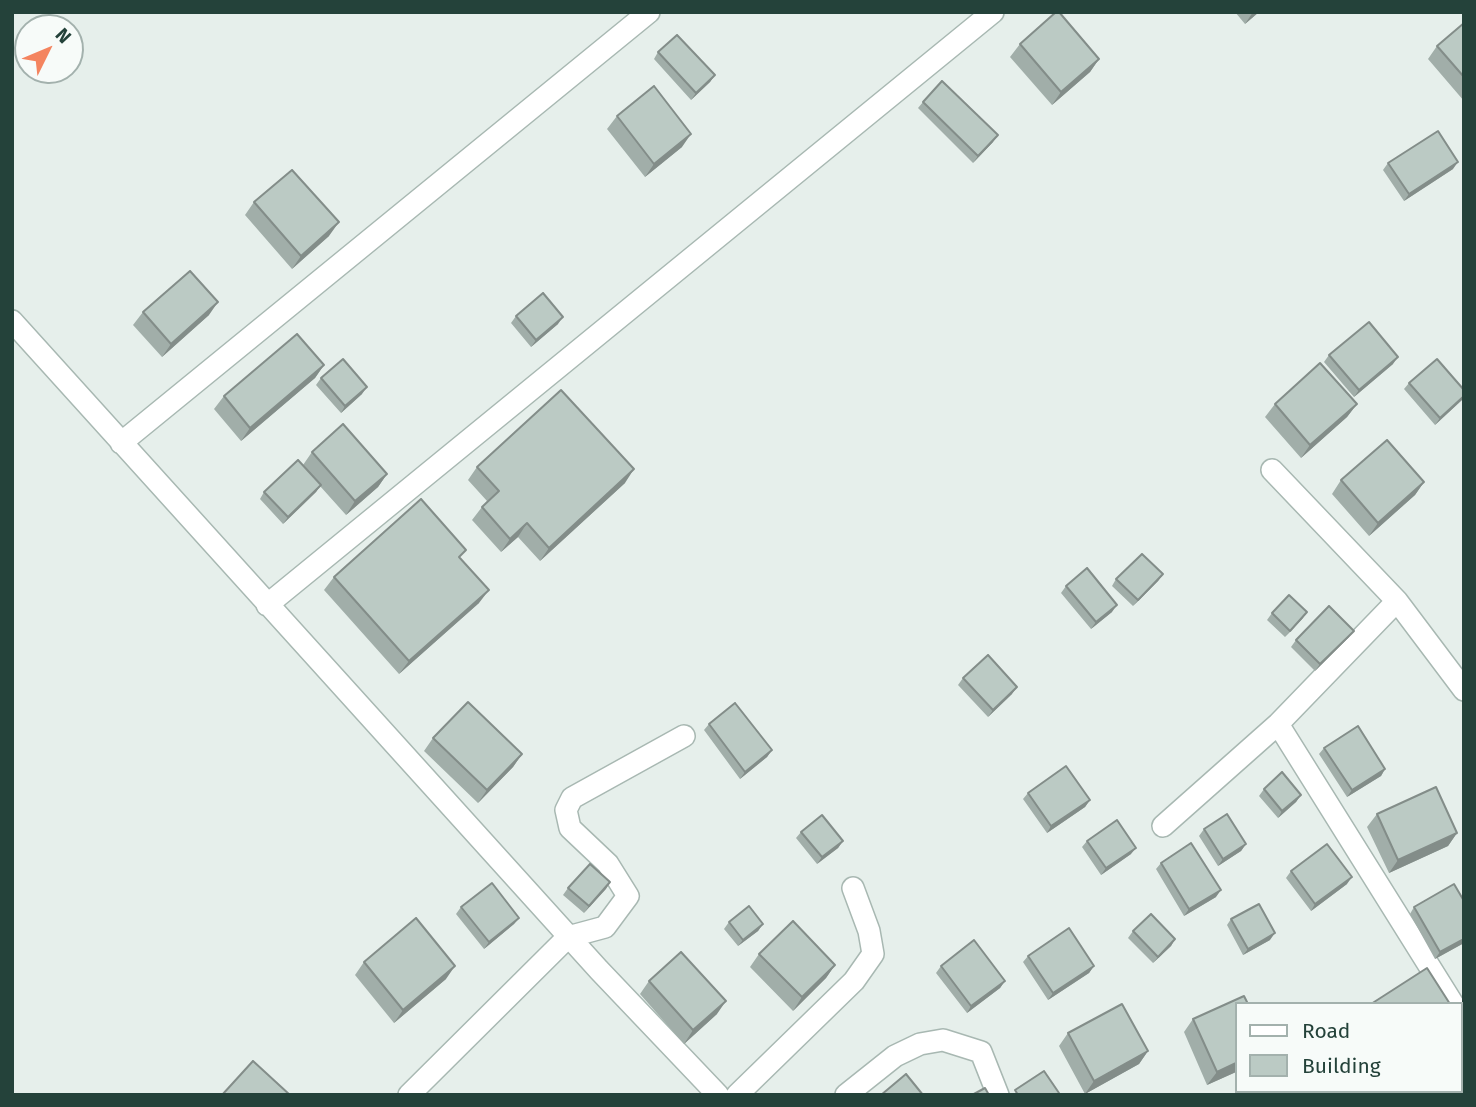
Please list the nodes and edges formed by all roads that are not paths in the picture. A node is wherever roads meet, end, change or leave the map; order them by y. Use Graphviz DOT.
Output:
graph roads {
  1 [pos="649,12"];
  2 [pos="993,12"];
  3 [pos="12,321"];
  4 [pos="121,443"];
  5 [pos="1272,470"];
  6 [pos="1397,601"];
  7 [pos="267,606"];
  8 [pos="1464,690"];
  9 [pos="1278,724"];
  10 [pos="684,736"];
  11 [pos="1163,826"];
  12 [pos="853,888"];
  13 [pos="568,937"];
  14 [pos="1452,1002"];
  15 [pos="409,1095"];
  16 [pos="718,1095"];
  17 [pos="737,1095"];
  18 [pos="846,1095"];
  19 [pos="998,1095"];
  1 -- 4 [label="street"];
  2 -- 7 [label="street"];
  3 -- 4 [label="street"];
  4 -- 7 [label="street"];
  5 -- 6 [label="street"];
  6 -- 8 [label="street"];
  6 -- 9 [label="street"];
  7 -- 13 [label="street"];
  9 -- 11 [label="street"];
  9 -- 14 [label="street"];
  10 -- 13 [label="street"];
  12 -- 17 [label="street"];
  13 -- 15 [label="street"];
  13 -- 16 [label="street"];
  18 -- 19 [label="street"];
}
